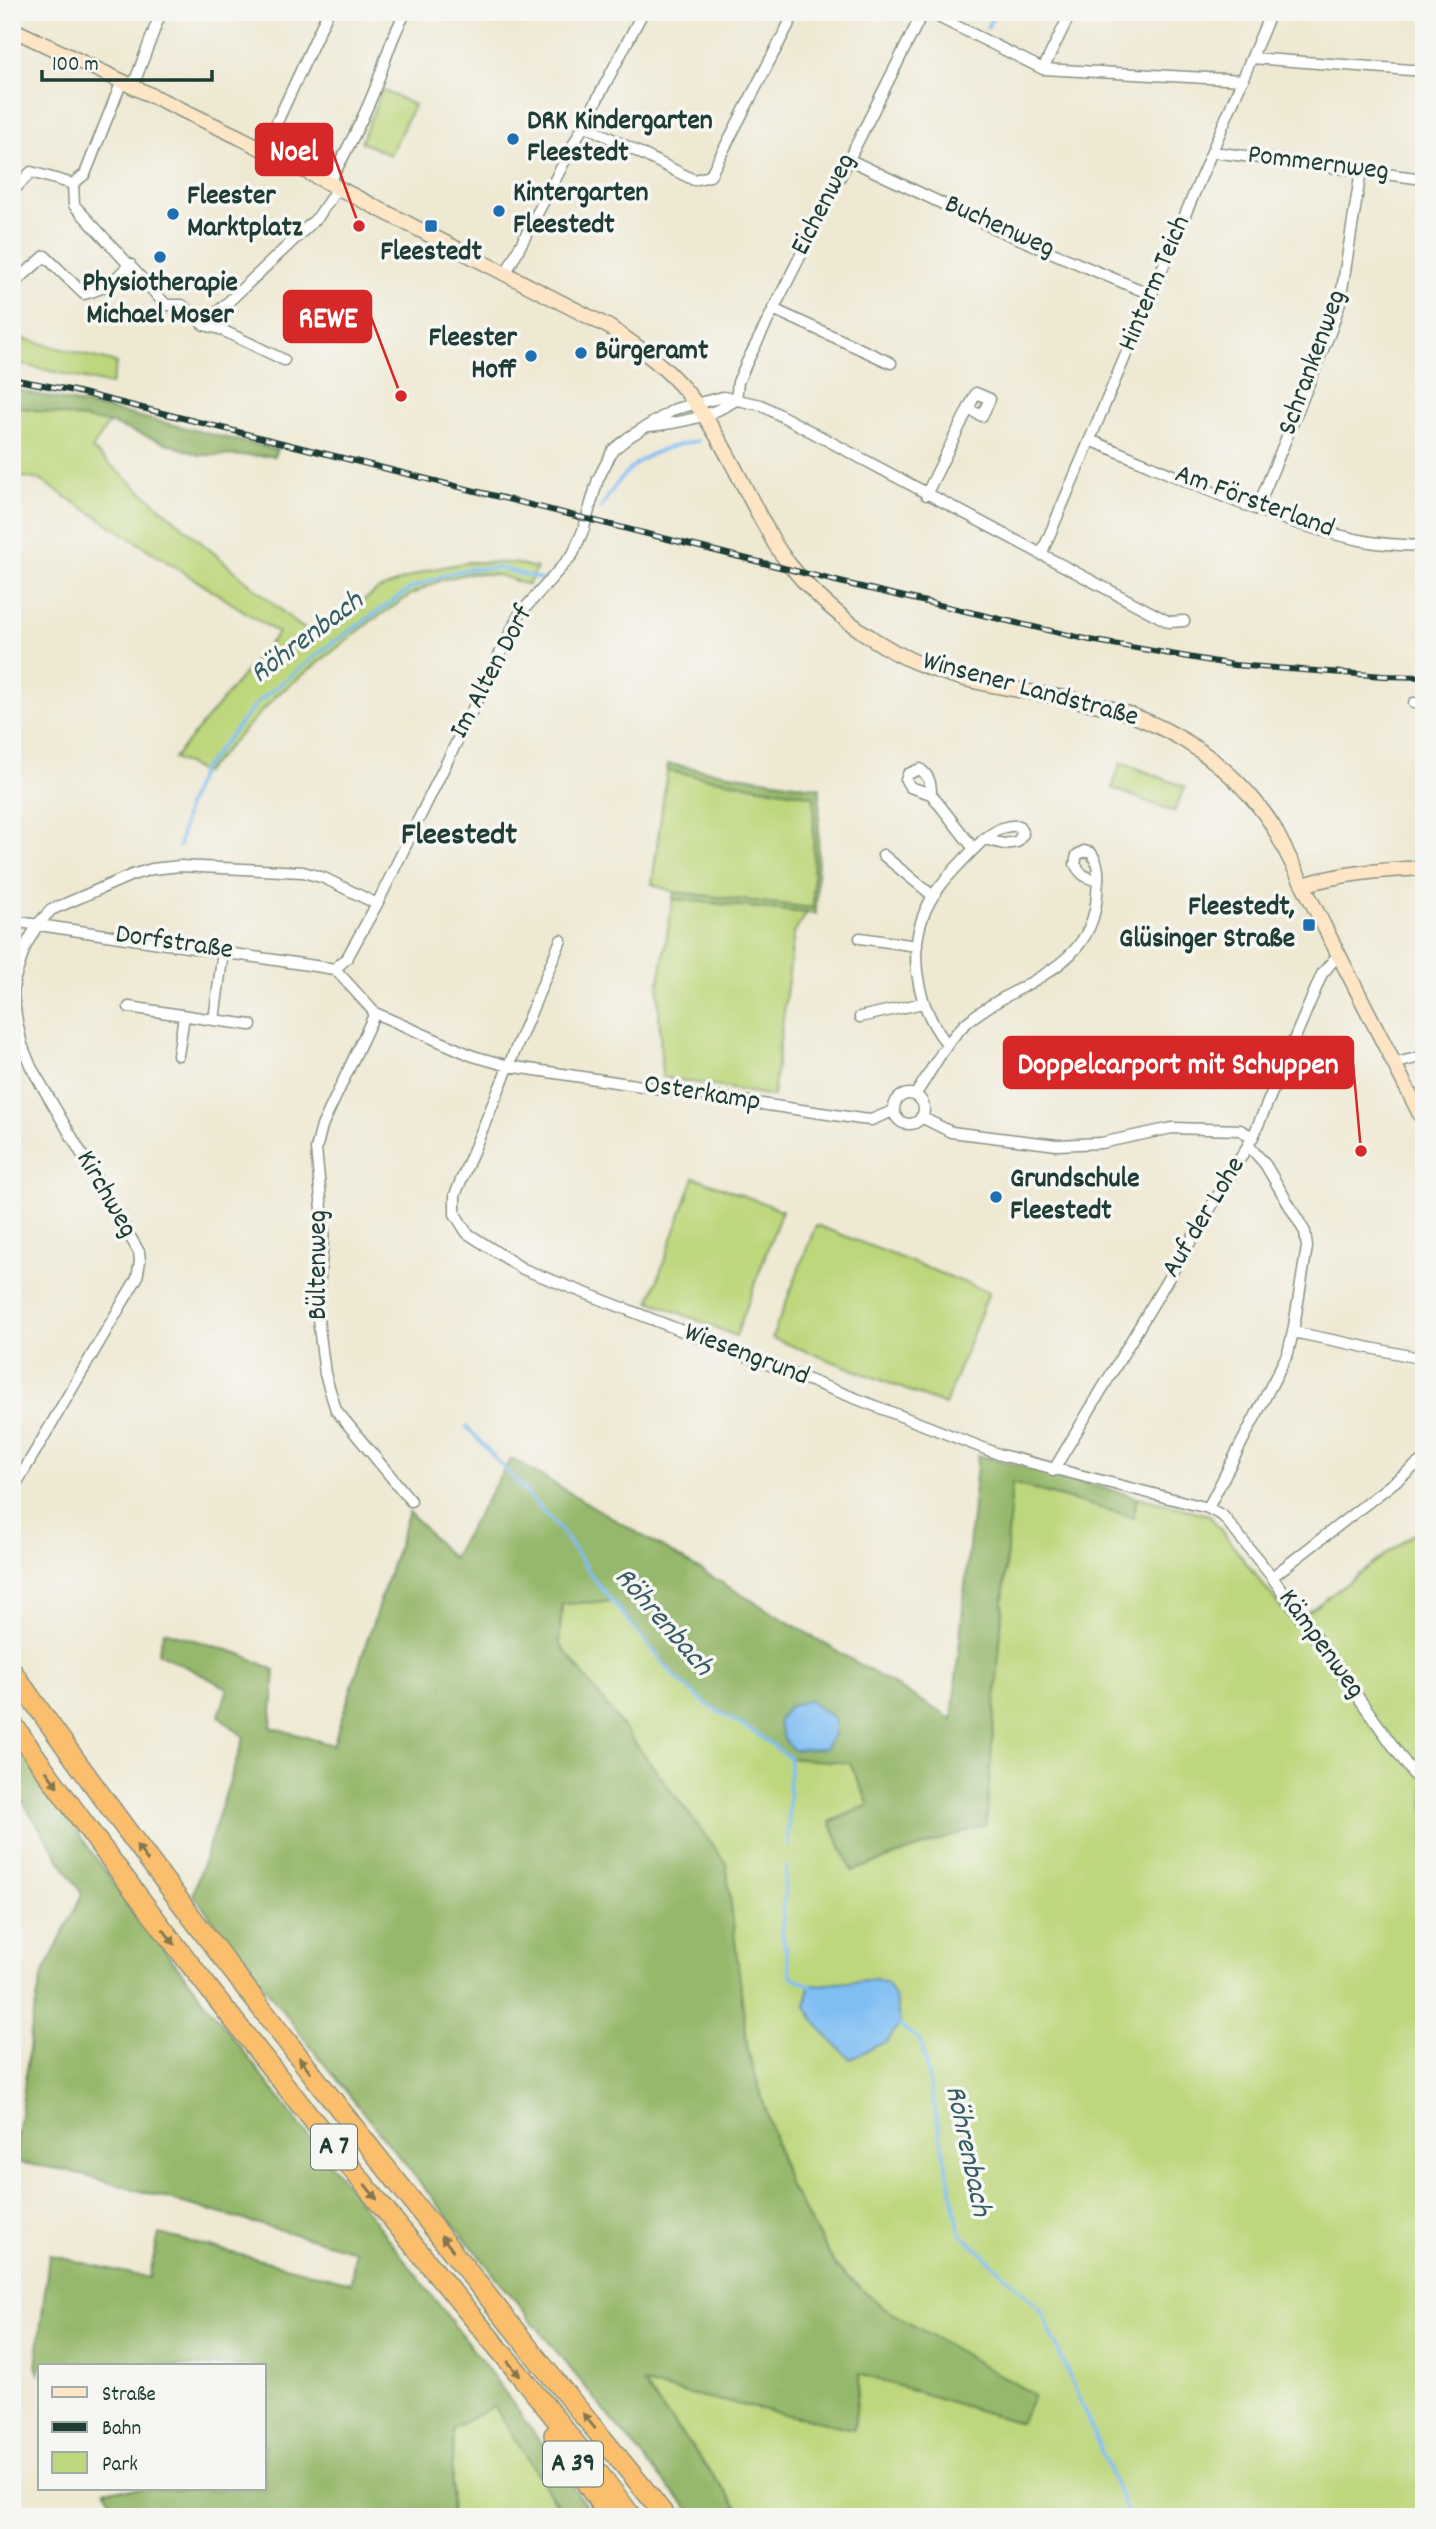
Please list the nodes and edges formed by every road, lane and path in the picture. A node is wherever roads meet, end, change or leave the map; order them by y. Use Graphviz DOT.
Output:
graph roads {
  1 [pos="161,12"];
  2 [pos="328,12"];
  3 [pos="406,12"];
  4 [pos="643,12"];
  5 [pos="795,12"];
  6 [pos="923,12"];
  7 [pos="928,12"];
  8 [pos="1071,12"];
  9 [pos="1271,12"];
  10 [pos="12,29"];
  11 [pos="1252,58"];
  12 [pos="1043,69"];
  13 [pos="1424,71"];
  14 [pos="1243,80"];
  15 [pos="127,84"];
  16 [pos="584,125"];
  17 [pos="264,150"];
  18 [pos="1213,152"];
  19 [pos="848,159"];
  20 [pos="1361,170"];
  21 [pos="1424,178"];
  22 [pos="73,184"];
  23 [pos="334,185"];
  24 [pos="12,192"];
  25 [pos="130,264"];
  26 [pos="12,271"];
  27 [pos="506,273"];
  28 [pos="1150,294"];
  29 [pos="773,309"];
  30 [pos="204,325"];
  31 [pos="284,360"];
  32 [pos="891,363"];
  33 [pos="736,400"];
  34 [pos="699,409"];
  35 [pos="968,409"];
  36 [pos="1090,440"];
  37 [pos="926,495"];
  38 [pos="1257,509"];
  39 [pos="1424,546"];
  40 [pos="1041,555"];
  41 [pos="1184,621"];
  42 [pos="931,794"];
  43 [pos="984,839"];
  44 [pos="974,849"];
  45 [pos="883,855"];
  46 [pos="1424,868"];
  47 [pos="1098,881"];
  48 [pos="1303,884"];
  49 [pos="933,896"];
  50 [pos="377,904"];
  51 [pos="12,920"];
  52 [pos="38,924"];
  53 [pos="860,938"];
  54 [pos="561,940"];
  55 [pos="917,946"];
  56 [pos="223,951"];
  57 [pos="1338,956"];
  58 [pos="335,969"];
  59 [pos="923,1003"];
  60 [pos="129,1007"];
  61 [pos="375,1013"];
  62 [pos="184,1016"];
  63 [pos="860,1017"];
  64 [pos="214,1020"];
  65 [pos="15,1022"];
  66 [pos="251,1025"];
  67 [pos="947,1044"];
  68 [pos="178,1055"];
  69 [pos="1424,1056"];
  70 [pos="1392,1064"];
  71 [pos="509,1066"];
  72 [pos="915,1095"];
  73 [pos="893,1111"];
  74 [pos="921,1117"];
  75 [pos="1424,1122"];
  76 [pos="1251,1141"];
  77 [pos="1293,1332"];
  78 [pos="1424,1359"];
  79 [pos="1424,1459"];
  80 [pos="1053,1471"];
  81 [pos="12,1491"];
  82 [pos="411,1501"];
  83 [pos="1208,1508"];
  84 [pos="1272,1577"];
  85 [pos="12,1671"];
  86 [pos="12,1723"];
  87 [pos="1424,1789"];
  88 [pos="545,2407"];
  89 [pos="609,2517"];
  90 [pos="632,2517"];
  91 [pos="666,2517"];
  1 -- 15 [label="street"];
  2 -- 17 [label="street"];
  3 -- 23 [label="street"];
  4 -- 16 [label="street"];
  5 -- 16 [label="street"];
  6 -- 19 [label="street, Eichenweg"];
  7 -- 12 [label="street"];
  8 -- 12 [label="street"];
  9 -- 11 [label="street, Hinterm Teich"];
  10 -- 15 [label="street, Winsener Landstraße"];
  11 -- 13 [label="street"];
  11 -- 14 [label="street, Hinterm Teich"];
  12 -- 14 [label="street"];
  14 -- 18 [label="street, Hinterm Teich"];
  15 -- 17 [label="street, Winsener Landstraße"];
  15 -- 22 [label="street"];
  16 -- 27 [label="street"];
  17 -- 23 [label="street, Winsener Landstraße"];
  18 -- 20 [label="street, Pommernweg"];
  18 -- 28 [label="street, Hinterm Teich"];
  19 -- 28 [label="street, Buchenweg"];
  19 -- 29 [label="street, Eichenweg"];
  20 -- 21 [label="street, Pommernweg"];
  20 -- 38 [label="street, Schrankenweg"];
  22 -- 24 [label="street"];
  22 -- 25 [label="street"];
  23 -- 27 [label="street, Winsener Landstraße"];
  23 -- 30 [label="street"];
  25 -- 26 [label="street"];
  25 -- 30 [label="street"];
  27 -- 34 [label="street, Winsener Landstraße"];
  28 -- 36 [label="street, Hinterm Teich"];
  29 -- 32 [label="street"];
  29 -- 33 [label="street, Eichenweg"];
  30 -- 31 [label="street"];
  33 -- 34 [label="street"];
  33 -- 37 [label="street"];
  34 -- 48 [label="street, Winsener Landstraße"];
  34 -- 50 [label="street, Im Alten Dorf"];
  35 -- 37 [label="street"];
  36 -- 38 [label="street, Am Försterland"];
  36 -- 40 [label="street, Hinterm Teich"];
  37 -- 40 [label="street"];
  38 -- 39 [label="street, Am Försterland"];
  40 -- 41 [label="street"];
  42 -- 44 [label="street"];
  43 -- 44 [label="street"];
  44 -- 49 [label="street"];
  45 -- 49 [label="street"];
  46 -- 48 [label="street"];
  47 -- 67 [label="street"];
  48 -- 57 [label="street, Winsener Landstraße"];
  49 -- 55 [label="street"];
  50 -- 52 [label="street"];
  50 -- 58 [label="street, Im Alten Dorf"];
  51 -- 52 [label="street, Dorfstraße"];
  52 -- 56 [label="street, Dorfstraße"];
  52 -- 65 [label="street, Kirchweg"];
  53 -- 55 [label="street"];
  54 -- 71 [label="street"];
  55 -- 59 [label="street"];
  56 -- 58 [label="street, Dorfstraße"];
  56 -- 64 [label="street"];
  57 -- 70 [label="street, Winsener Landstraße"];
  57 -- 76 [label="street, Auf der Lohe"];
  58 -- 61 [label="street, Osterkamp"];
  59 -- 63 [label="street"];
  59 -- 67 [label="street"];
  60 -- 62 [label="street"];
  61 -- 71 [label="street, Osterkamp"];
  61 -- 82 [label="street, Bültenweg"];
  62 -- 64 [label="street"];
  62 -- 68 [label="street"];
  64 -- 66 [label="street"];
  65 -- 81 [label="street, Kirchweg"];
  67 -- 72 [label="street"];
  69 -- 70 [label="street"];
  70 -- 75 [label="street, Winsener Landstraße"];
  71 -- 73 [label="street, Osterkamp"];
  71 -- 80 [label="street, Wiesengrund"];
  72 -- 73 [label="street, Osterkamp"];
  72 -- 74 [label="street"];
  73 -- 74 [label="street, Osterkamp"];
  74 -- 76 [label="street, Osterkamp"];
  76 -- 77 [label="street"];
  76 -- 80 [label="street, Auf der Lohe"];
  77 -- 78 [label="street"];
  77 -- 83 [label="street"];
  79 -- 84 [label="street"];
  80 -- 83 [label="street, Wiesengrund"];
  83 -- 84 [label="street, Kämpenweg"];
  84 -- 87 [label="street, Kämpenweg"];
  91 -- 85 [label="highway, A 7, one-way"];
  86 -- 88 [label="highway, A 7, one-way"];
  88 -- 89 [label="highway, A 39"];
  88 -- 90 [label="highway, A 7"];
}
